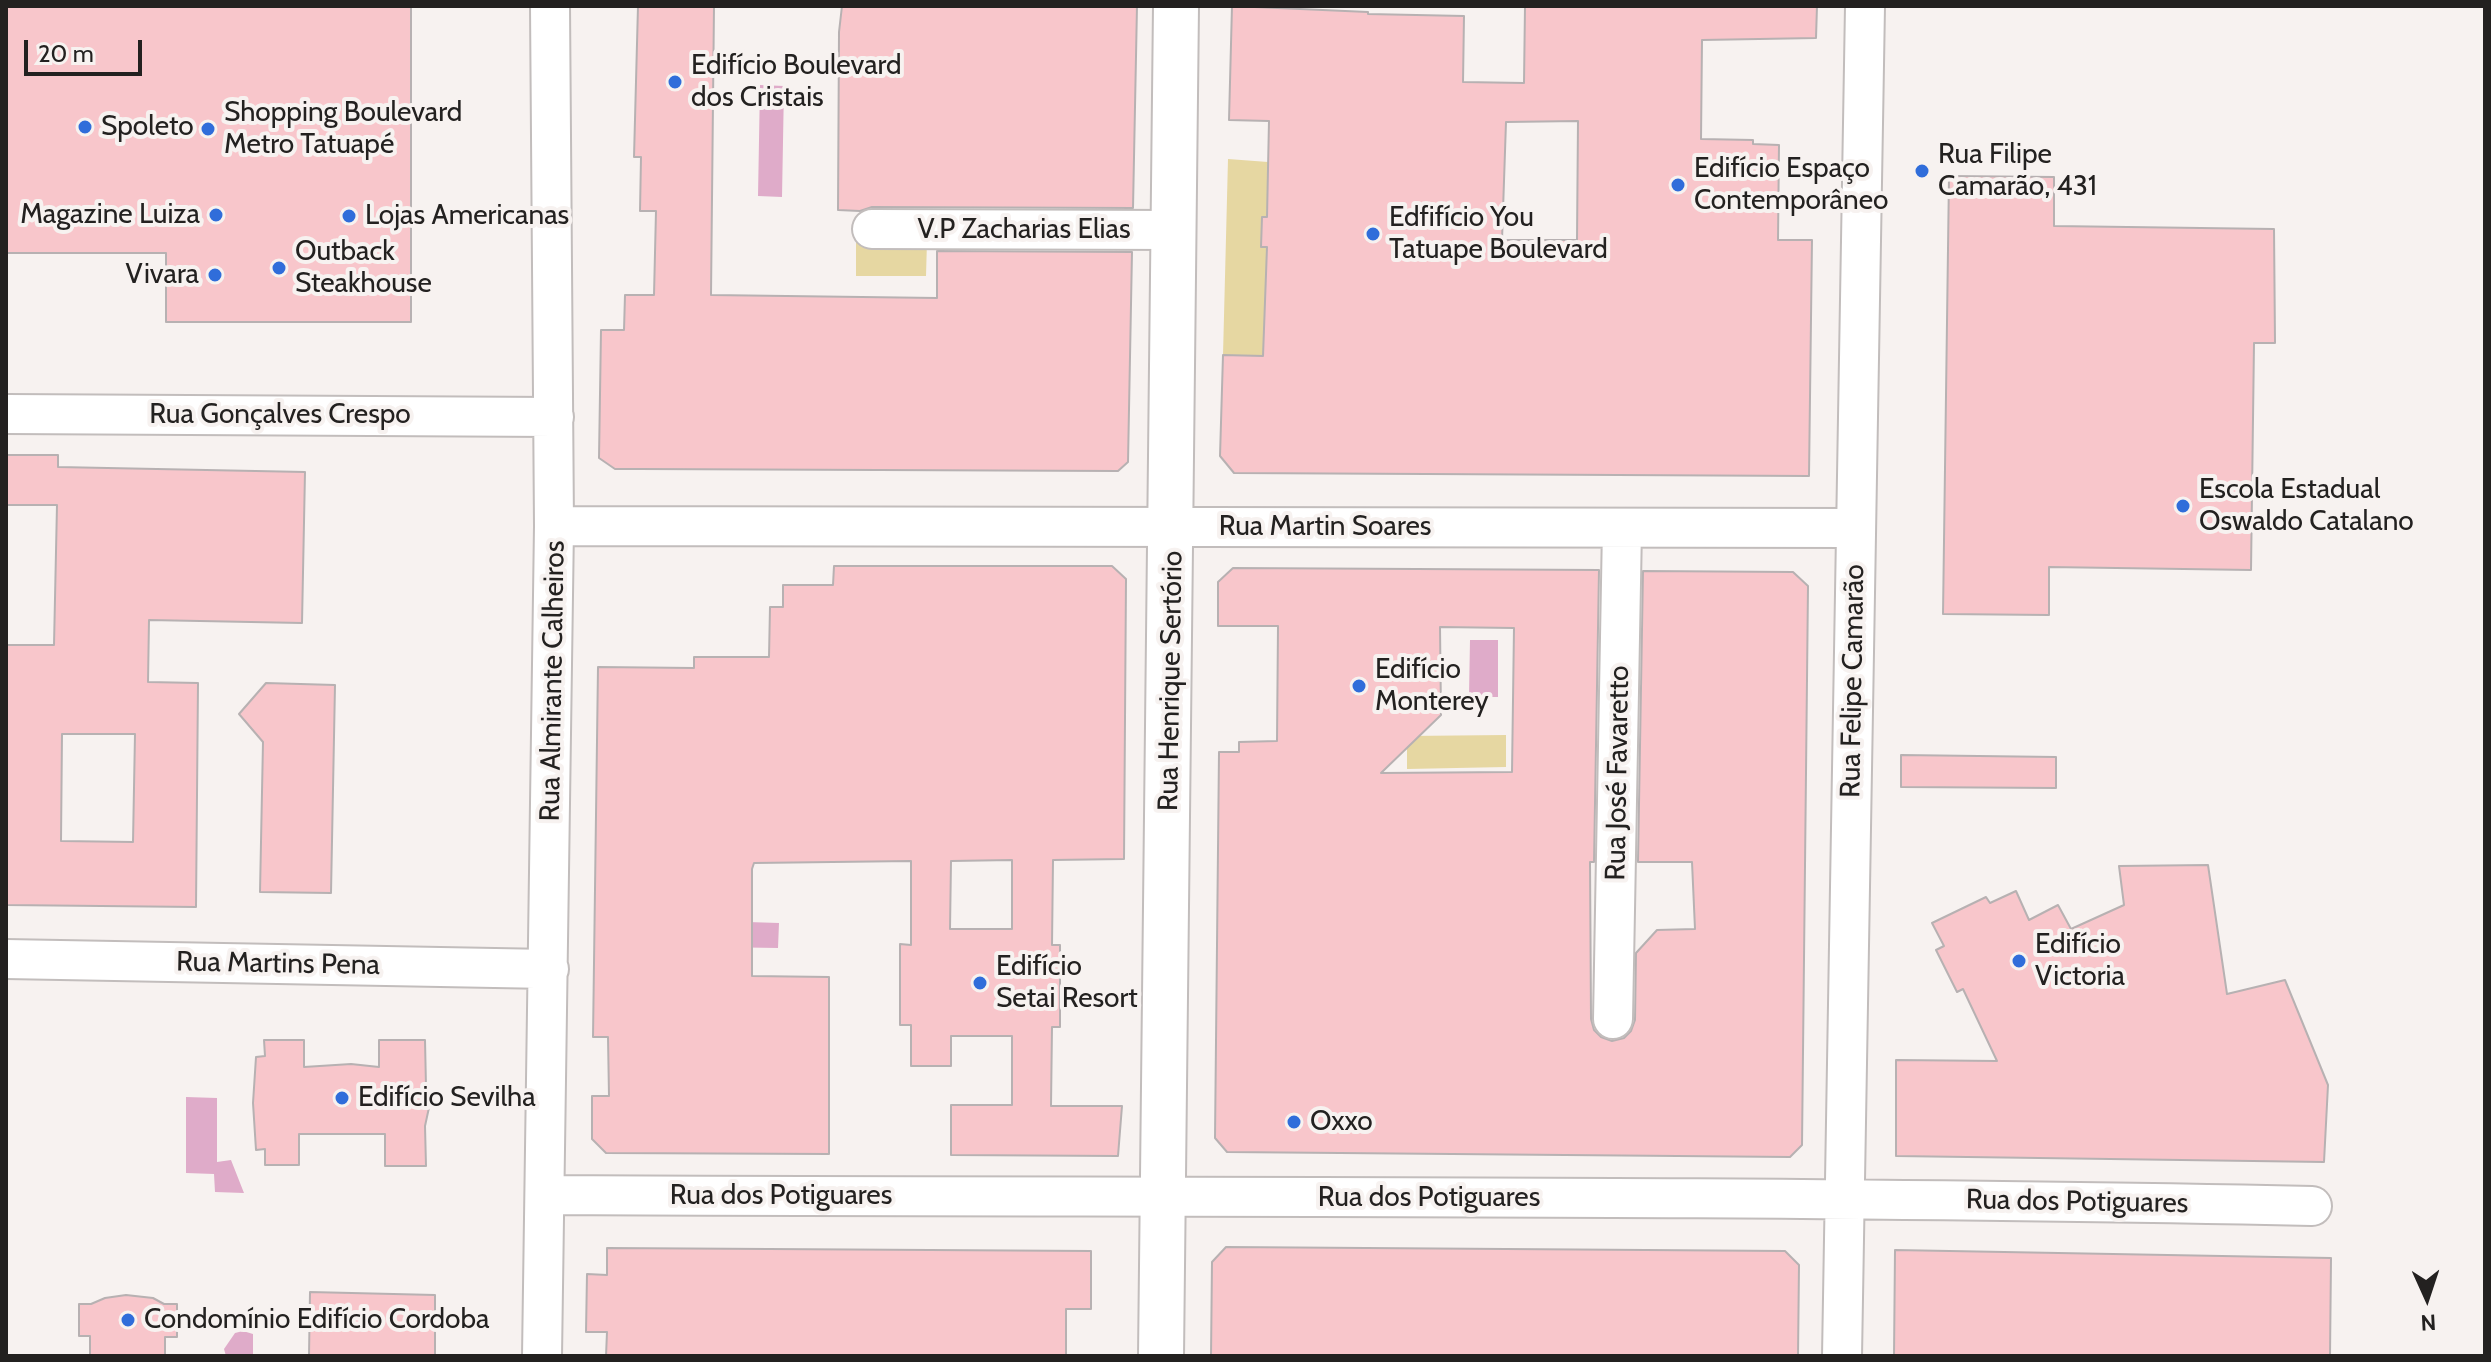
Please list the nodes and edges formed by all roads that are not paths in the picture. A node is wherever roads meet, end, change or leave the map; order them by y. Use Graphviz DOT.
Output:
graph roads {
  1 [pos="550,6"];
  2 [pos="1176,6"];
  3 [pos="1865,6"];
  4 [pos="872,229"];
  5 [pos="1175,230"];
  6 [pos="6,414"];
  7 [pos="554,417"];
  8 [pos="554,526"];
  9 [pos="1173,527"];
  10 [pos="1622,528"];
  11 [pos="1855,528"];
  12 [pos="6,959"];
  13 [pos="549,969"];
  14 [pos="1613,1019"];
  15 [pos="545,1195"];
  16 [pos="1844,1197"];
  17 [pos="1164,1199"];
  18 [pos="2312,1206"];
  19 [pos="542,1356"];
  20 [pos="1161,1356"];
  21 [pos="1842,1356"];
  1 -- 7 [label="street, Rua Almirante Calheiros"];
  2 -- 5 [label="street, Rua Henrique Sertório"];
  3 -- 11 [label="street, Rua Felipe Camarão"];
  4 -- 5 [label="street, V.P Zacharias Elias"];
  5 -- 9 [label="street, Rua Henrique Sertório"];
  6 -- 7 [label="street, Rua Gonçalves Crespo"];
  7 -- 8 [label="street, Rua Almirante Calheiros"];
  8 -- 9 [label="street, Rua Martin Soares"];
  8 -- 13 [label="street, Rua Almirante Calheiros"];
  9 -- 10 [label="street, Rua Martin Soares"];
  9 -- 17 [label="street, Rua Henrique Sertório"];
  10 -- 11 [label="street, Rua Martin Soares"];
  10 -- 14 [label="street, Rua José Favaretto"];
  11 -- 16 [label="street, Rua Felipe Camarão"];
  12 -- 13 [label="street, Rua Martins Pena"];
  13 -- 15 [label="street, Rua Almirante Calheiros"];
  15 -- 17 [label="street, Rua dos Potiguares"];
  15 -- 19 [label="street, Rua Almirante Calheiros"];
  16 -- 17 [label="street, Rua dos Potiguares"];
  16 -- 18 [label="street, Rua dos Potiguares"];
  16 -- 21 [label="street, Rua Felipe Camarão"];
  17 -- 20 [label="street, Rua Henrique Sertório"];
}
